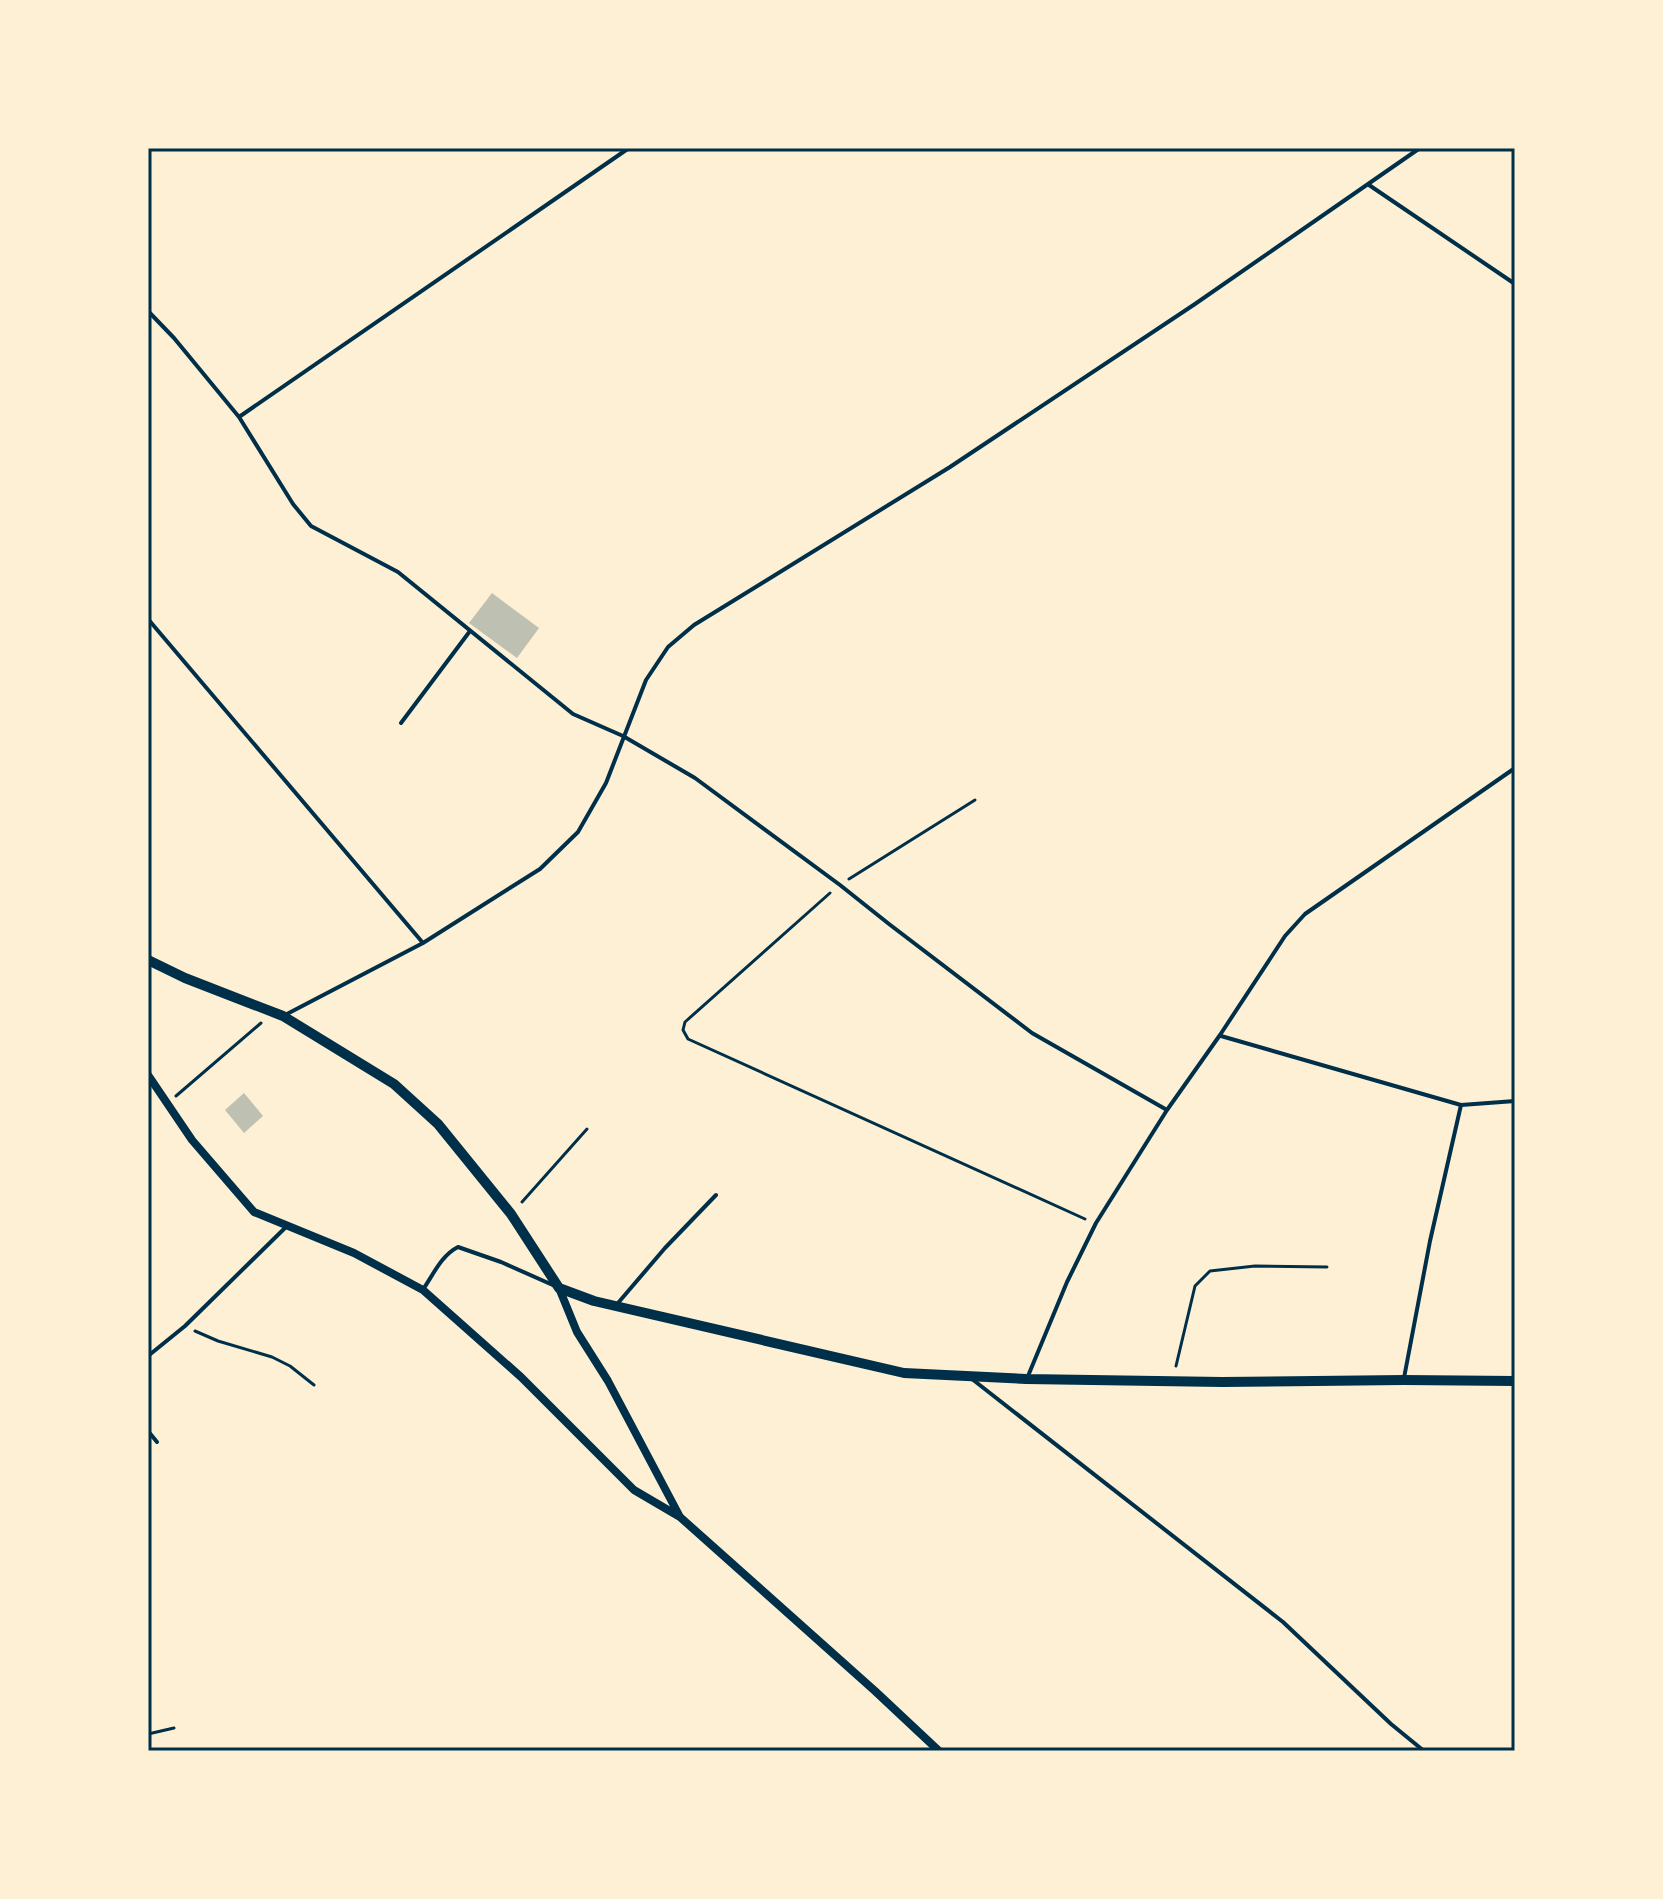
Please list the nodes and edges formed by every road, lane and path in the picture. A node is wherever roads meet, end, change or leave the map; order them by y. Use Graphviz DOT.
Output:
graph roads {
  1 [pos="629,148"];
  2 [pos="1420,148"];
  3 [pos="1369,185"];
  4 [pos="1515,284"];
  5 [pos="148,311"];
  6 [pos="239,417"];
  7 [pos="148,619"];
  8 [pos="470,631"];
  9 [pos="401,723"];
  10 [pos="623,736"];
  11 [pos="1515,768"];
  12 [pos="975,800"];
  13 [pos="840,885"];
  14 [pos="423,943"];
  15 [pos="148,951"];
  16 [pos="152,962"];
  17 [pos="283,1016"];
  18 [pos="1220,1035"];
  19 [pos="148,1075"];
  20 [pos="1515,1101"];
  21 [pos="167,1103"];
  22 [pos="1461,1105"];
  23 [pos="1167,1110"];
  24 [pos="587,1129"];
  25 [pos="716,1195"];
  26 [pos="511,1214"];
  27 [pos="1096,1223"];
  28 [pos="287,1225"];
  29 [pos="1327,1267"];
  30 [pos="559,1288"];
  31 [pos="423,1290"];
  32 [pos="615,1306"];
  33 [pos="185,1326"];
  34 [pos="148,1356"];
  35 [pos="969,1376"];
  36 [pos="1026,1379"];
  37 [pos="1404,1380"];
  38 [pos="1173,1381"];
  39 [pos="1515,1381"];
  40 [pos="314,1385"];
  41 [pos="148,1431"];
  42 [pos="157,1442"];
  43 [pos="680,1517"];
  44 [pos="174,1728"];
  45 [pos="148,1734"];
  46 [pos="939,1751"];
  47 [pos="1424,1751"];
  1 -- 6 [label="lane"];
  2 -- 3 [label="lane"];
  3 -- 4 [label="lane"];
  3 -- 10 [label="lane"];
  5 -- 6 [label="lane"];
  6 -- 8 [label="lane"];
  7 -- 14 [label="lane"];
  8 -- 9 [label="lane"];
  8 -- 10 [label="lane"];
  10 -- 13 [label="lane"];
  10 -- 14 [label="lane"];
  11 -- 18 [label="lane"];
  12 -- 13 [label="path"];
  13 -- 23 [label="lane"];
  13 -- 27 [label="path"];
  14 -- 17 [label="lane"];
  15 -- 16 [label="lane"];
  16 -- 17 [label="street"];
  17 -- 21 [label="path"];
  17 -- 26 [label="street"];
  18 -- 22 [label="lane"];
  18 -- 23 [label="lane"];
  19 -- 21 [label="street"];
  20 -- 22 [label="lane"];
  21 -- 28 [label="street"];
  22 -- 37 [label="lane"];
  23 -- 27 [label="lane"];
  24 -- 26 [label="path"];
  25 -- 32 [label="lane"];
  26 -- 30 [label="street"];
  27 -- 36 [label="lane"];
  28 -- 31 [label="street"];
  28 -- 33 [label="lane"];
  29 -- 38 [label="path"];
  30 -- 31 [label="lane"];
  30 -- 32 [label="street"];
  30 -- 43 [label="street"];
  31 -- 43 [label="street"];
  32 -- 35 [label="street"];
  33 -- 34 [label="lane"];
  33 -- 40 [label="path"];
  35 -- 36 [label="street"];
  35 -- 47 [label="lane"];
  36 -- 38 [label="street"];
  37 -- 38 [label="street"];
  37 -- 39 [label="street"];
  41 -- 42 [label="lane"];
  43 -- 46 [label="street"];
  44 -- 45 [label="path"];
}
